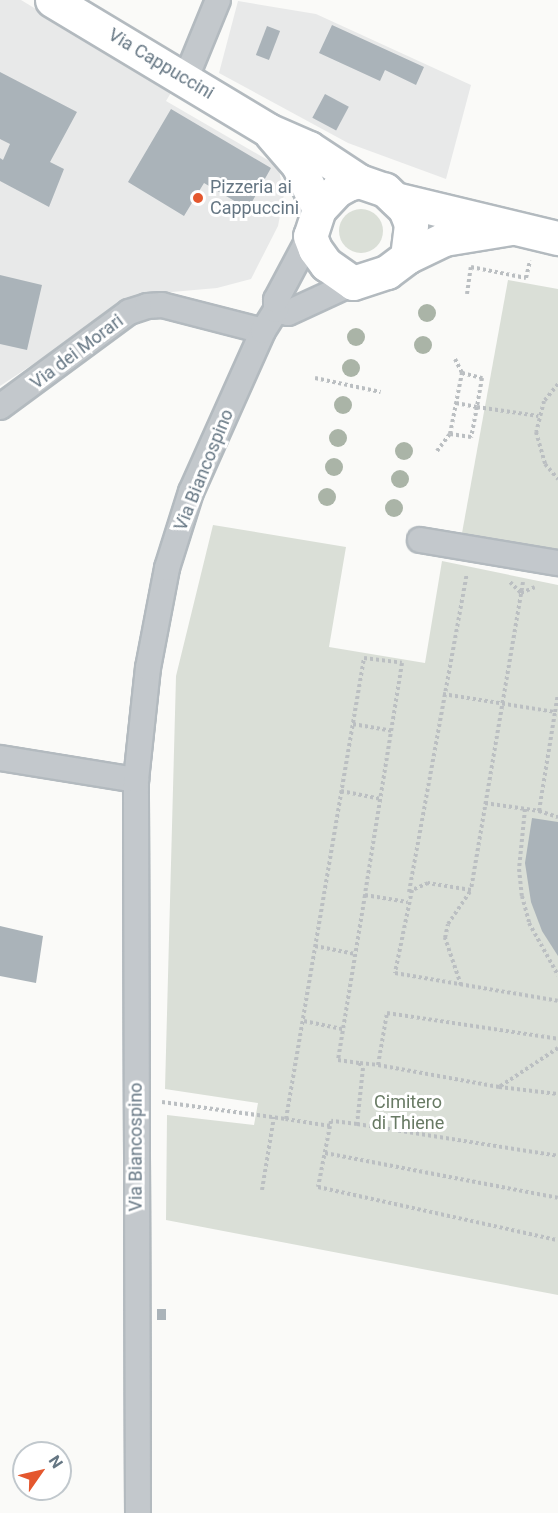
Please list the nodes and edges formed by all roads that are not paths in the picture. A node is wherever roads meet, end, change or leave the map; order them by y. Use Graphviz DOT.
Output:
graph roads {
  1 [pos="52,0"];
  2 [pos="218,0"];
  3 [pos="186,78"];
  4 [pos="268,130"];
  5 [pos="359,182"];
  6 [pos="395,199"];
  7 [pos="315,223"];
  8 [pos="511,228"];
  9 [pos="558,238"];
  10 [pos="407,257"];
  11 [pos="353,283"];
  12 [pos="276,310"];
  13 [pos="263,331"];
  14 [pos="0,407"];
  15 [pos="420,540"];
  16 [pos="558,562"];
  17 [pos="0,758"];
  18 [pos="136,780"];
  19 [pos="138,1513"];
  1 -- 3 [label="main road, Via Cappuccini"];
  2 -- 3 [label="street"];
  3 -- 4 [label="main road, Via Cappuccini"];
  4 -- 5 [label="main road, Via Cappuccini"];
  4 -- 7 [label="main road, Via Cappuccini"];
  5 -- 6 [label="main road"];
  5 -- 7 [label="main road"];
  6 -- 8 [label="main road"];
  6 -- 10 [label="main road"];
  7 -- 11 [label="main road"];
  7 -- 12 [label="street, Via Biancospino"];
  8 -- 9 [label="main road"];
  8 -- 10 [label="main road"];
  10 -- 11 [label="main road"];
  11 -- 12 [label="street"];
  12 -- 13 [label="street, Via Biancospino"];
  13 -- 14 [label="street, Via dei Morari"];
  13 -- 18 [label="street, Via Biancospino"];
  15 -- 16 [label="street"];
  17 -- 18 [label="street"];
  18 -- 19 [label="street, Via Biancospino"];
}
